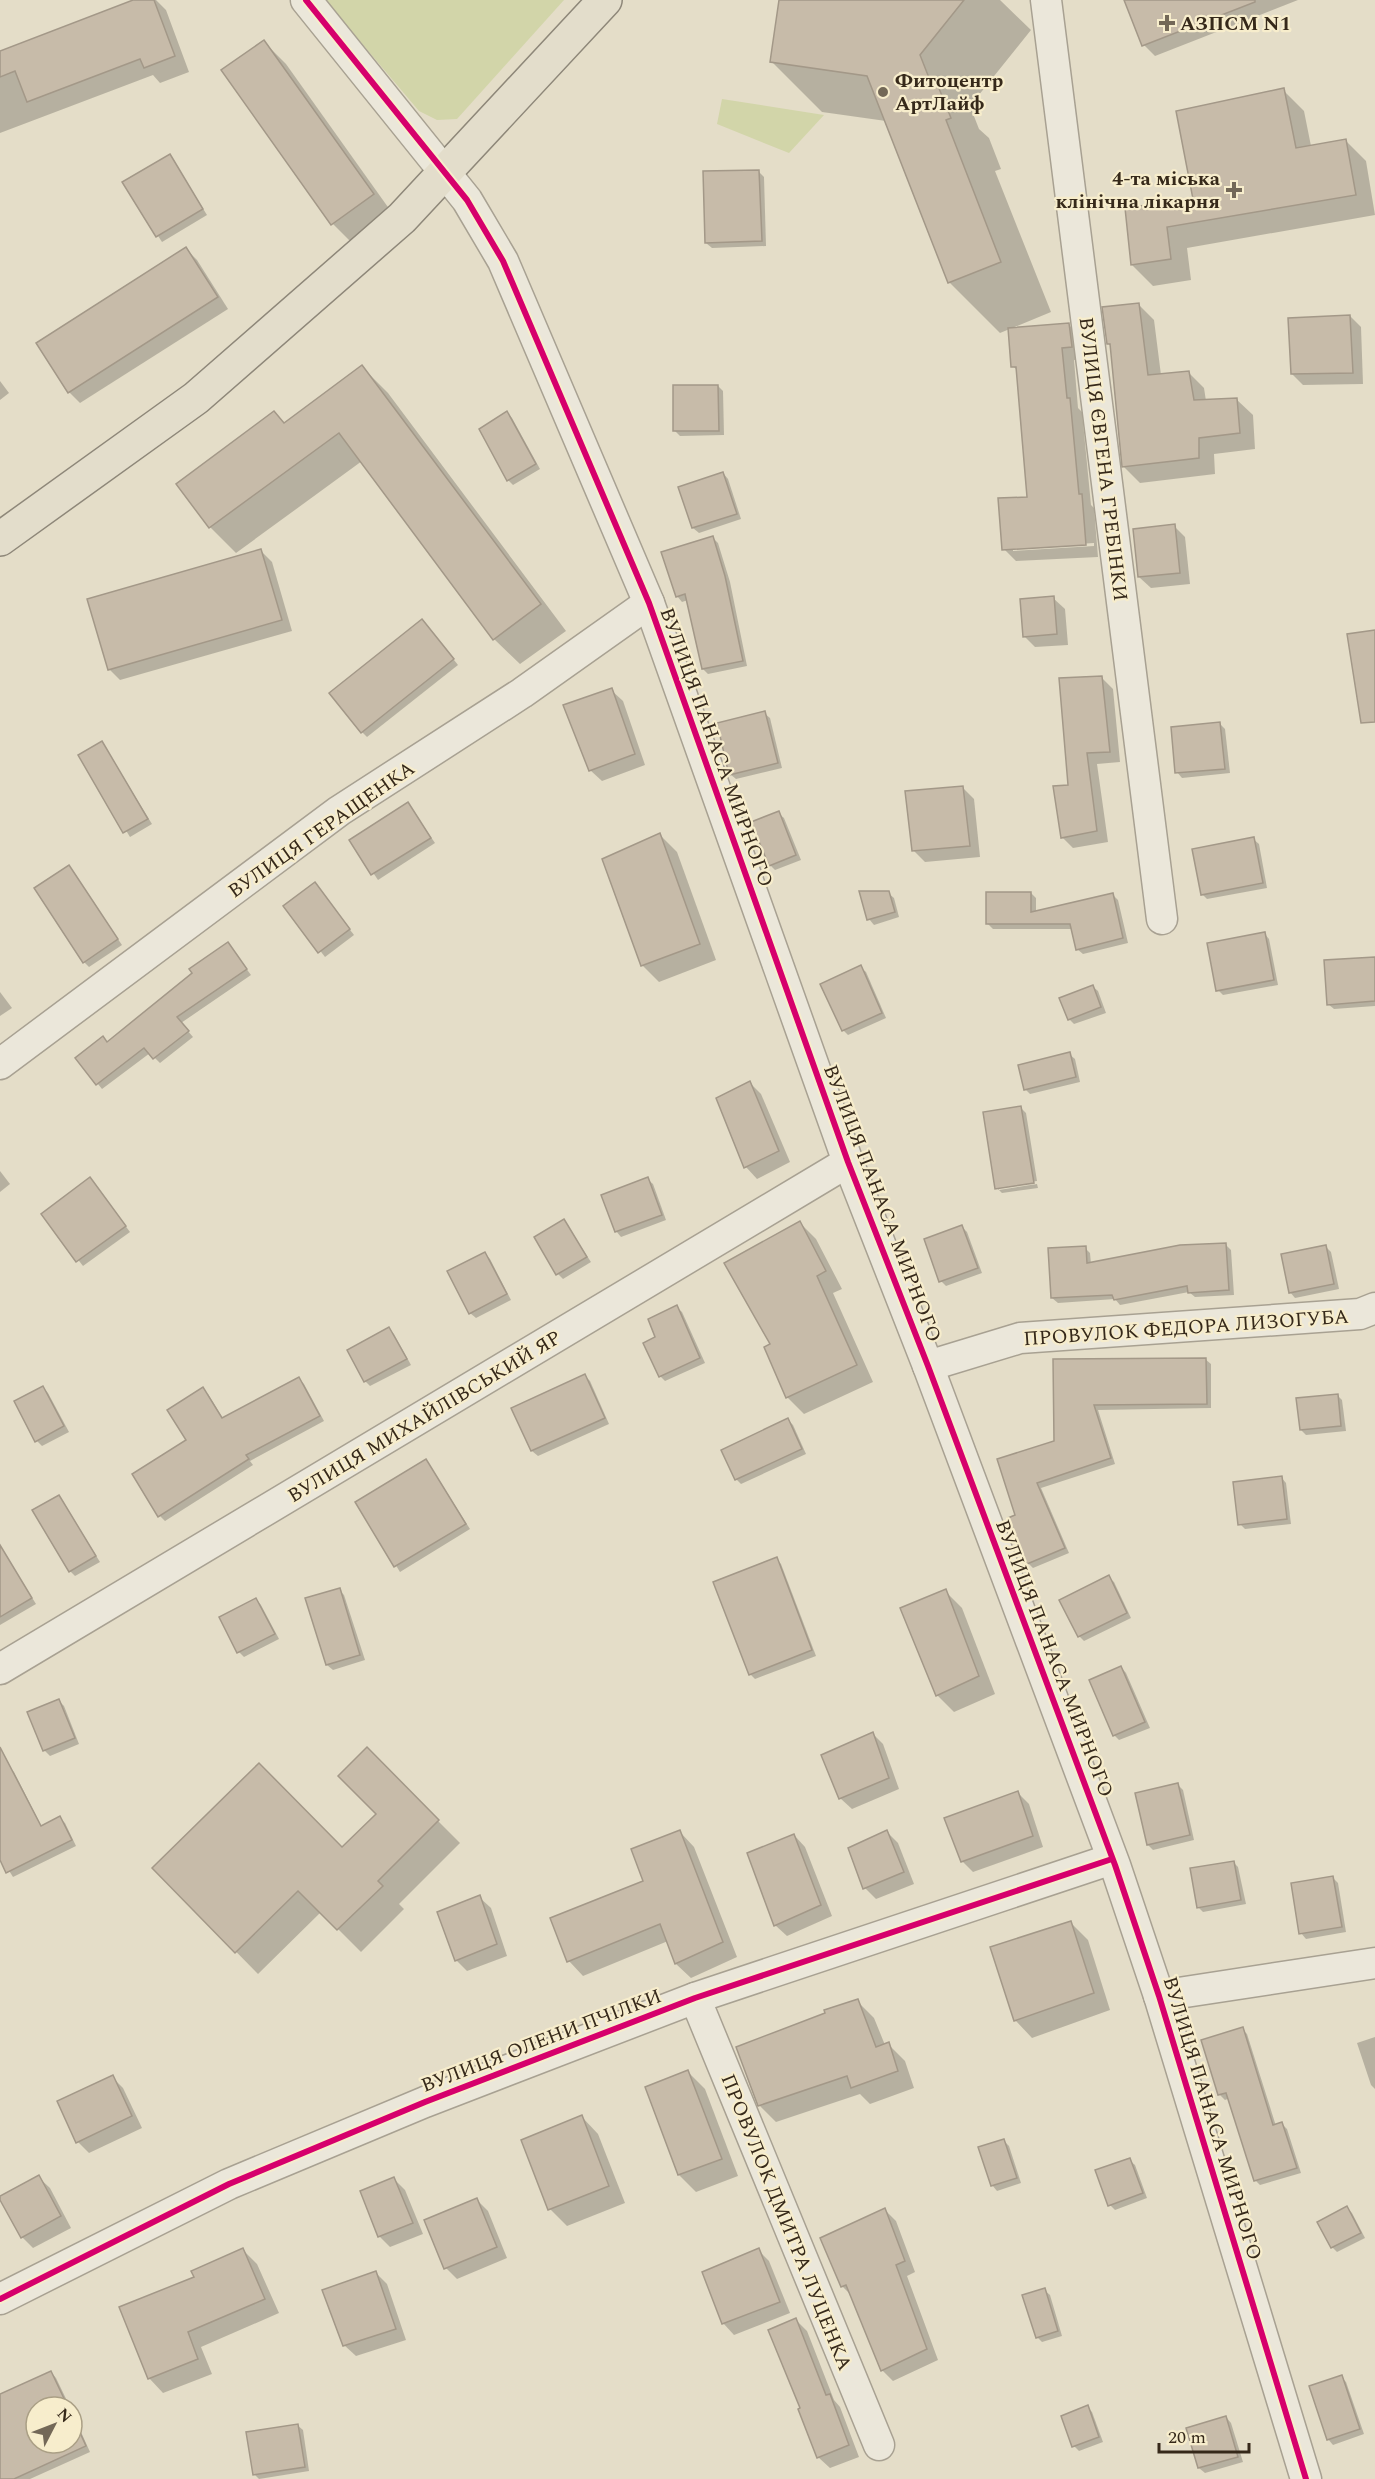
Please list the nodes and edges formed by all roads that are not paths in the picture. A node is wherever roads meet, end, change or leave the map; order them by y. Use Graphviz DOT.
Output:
graph roads {
  1 [pos="306,0"];
  2 [pos="605,0"];
  3 [pos="1046,0"];
  4 [pos="444,172"];
  5 [pos="0,539"];
  6 [pos="649,603"];
  7 [pos="1162,919"];
  8 [pos="0,1064"];
  9 [pos="848,1162"];
  10 [pos="1375,1308"];
  11 [pos="928,1366"];
  12 [pos="0,1669"];
  13 [pos="1112,1858"];
  14 [pos="1375,1963"];
  15 [pos="1159,1996"];
  16 [pos="695,1998"];
  17 [pos="0,2299"];
  18 [pos="879,2445"];
  19 [pos="1306,2479"];
  1 -- 4 [label="street, ВУЛИЦЯ ПАНАСА МИРНОГО"];
  2 -- 4 [label="main road"];
  3 -- 7 [label="street, ВУЛИЦЯ ЄВГЕНА ГРЕБІНКИ"];
  4 -- 5 [label="main road"];
  4 -- 6 [label="street, ВУЛИЦЯ ПАНАСА МИРНОГО"];
  6 -- 8 [label="street, ВУЛИЦЯ ГЕРАЩЕНКА"];
  6 -- 9 [label="street, ВУЛИЦЯ ПАНАСА МИРНОГО"];
  9 -- 11 [label="street, ВУЛИЦЯ ПАНАСА МИРНОГО"];
  9 -- 12 [label="street, ВУЛИЦЯ МИХАЙЛІВСЬКИЙ ЯР"];
  10 -- 11 [label="street, ПРОВУЛОК ФЕДОРА ЛИЗОГУБА"];
  11 -- 13 [label="street, ВУЛИЦЯ ПАНАСА МИРНОГО"];
  13 -- 15 [label="street, ВУЛИЦЯ ПАНАСА МИРНОГО"];
  13 -- 16 [label="street, ВУЛИЦЯ ОЛЕНИ ПЧІЛКИ"];
  14 -- 15 [label="street"];
  15 -- 19 [label="street, ВУЛИЦЯ ПАНАСА МИРНОГО"];
  16 -- 17 [label="street, ВУЛИЦЯ ОЛЕНИ ПЧІЛКИ"];
  16 -- 18 [label="street, ПРОВУЛОК ДМИТРА ЛУЦЕНКА"];
}
